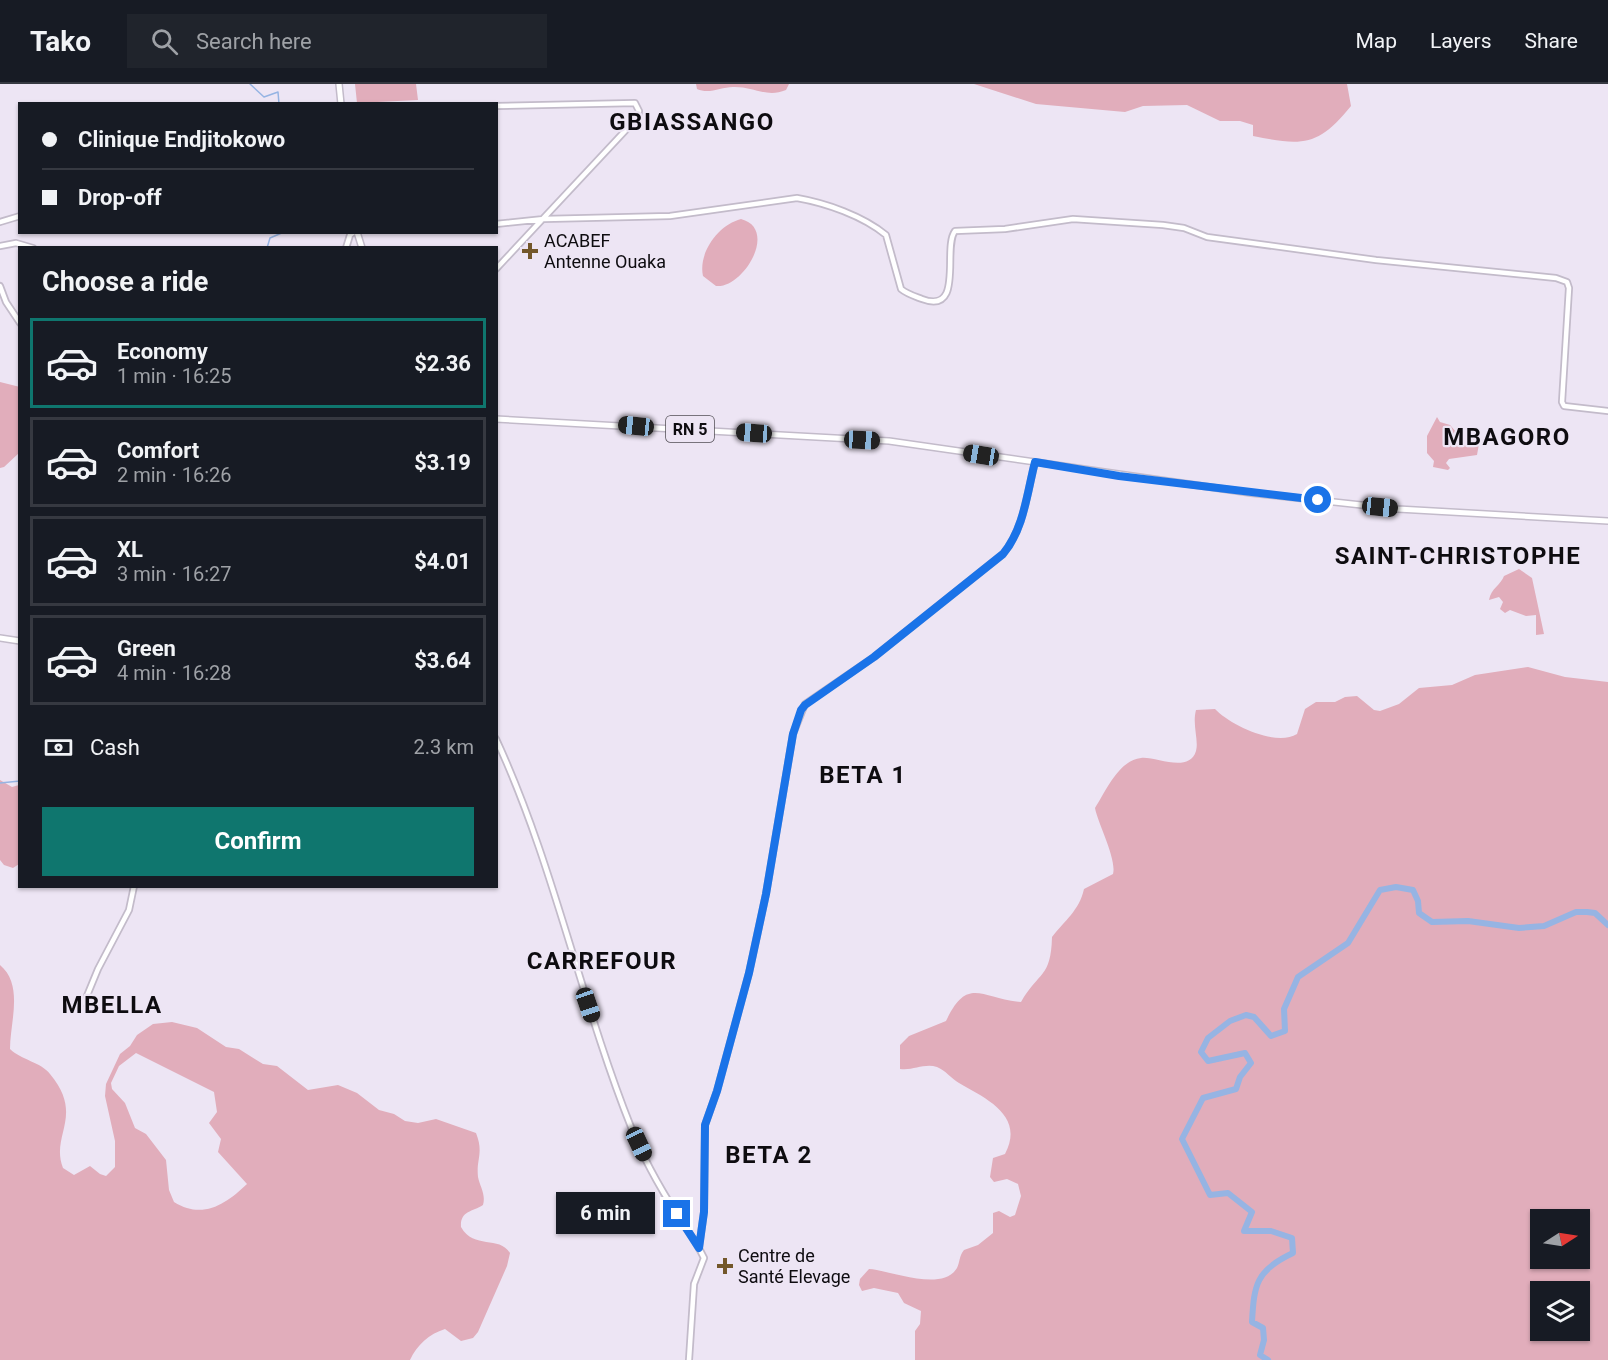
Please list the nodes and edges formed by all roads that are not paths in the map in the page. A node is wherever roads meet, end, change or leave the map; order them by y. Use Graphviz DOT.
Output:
graph roads {
  1 [pos="339,84"];
  2 [pos="341,102"];
  3 [pos="498,106"];
  4 [pos="18,217"];
  5 [pos="544,219"];
  6 [pos="0,222"];
  7 [pos="498,224"];
  8 [pos="0,246"];
  9 [pos="26,246"];
  10 [pos="498,267"];
  11 [pos="0,286"];
  12 [pos="18,320"];
  13 [pos="1608,411"];
  14 [pos="498,418"];
  15 [pos="1035,462"];
  16 [pos="1608,521"];
  17 [pos="0,638"];
  18 [pos="18,641"];
  19 [pos="498,744"];
  20 [pos="134,888"];
  21 [pos="84,1003"];
  22 [pos="699,1248"];
  23 [pos="689,1360"];
  1 -- 2 [label="main road"];
  3 -- 5 [label="street"];
  4 -- 6 [label="street"];
  5 -- 7 [label="street"];
  5 -- 10 [label="street"];
  5 -- 13 [label="street"];
  8 -- 9 [label="street"];
  11 -- 12 [label="street"];
  14 -- 15 [label="main road, RN 5"];
  15 -- 16 [label="main road, RN 5"];
  15 -- 22 [label="street"];
  17 -- 18 [label="main road"];
  19 -- 22 [label="street"];
  20 -- 21 [label="street"];
  22 -- 23 [label="street"];
}
